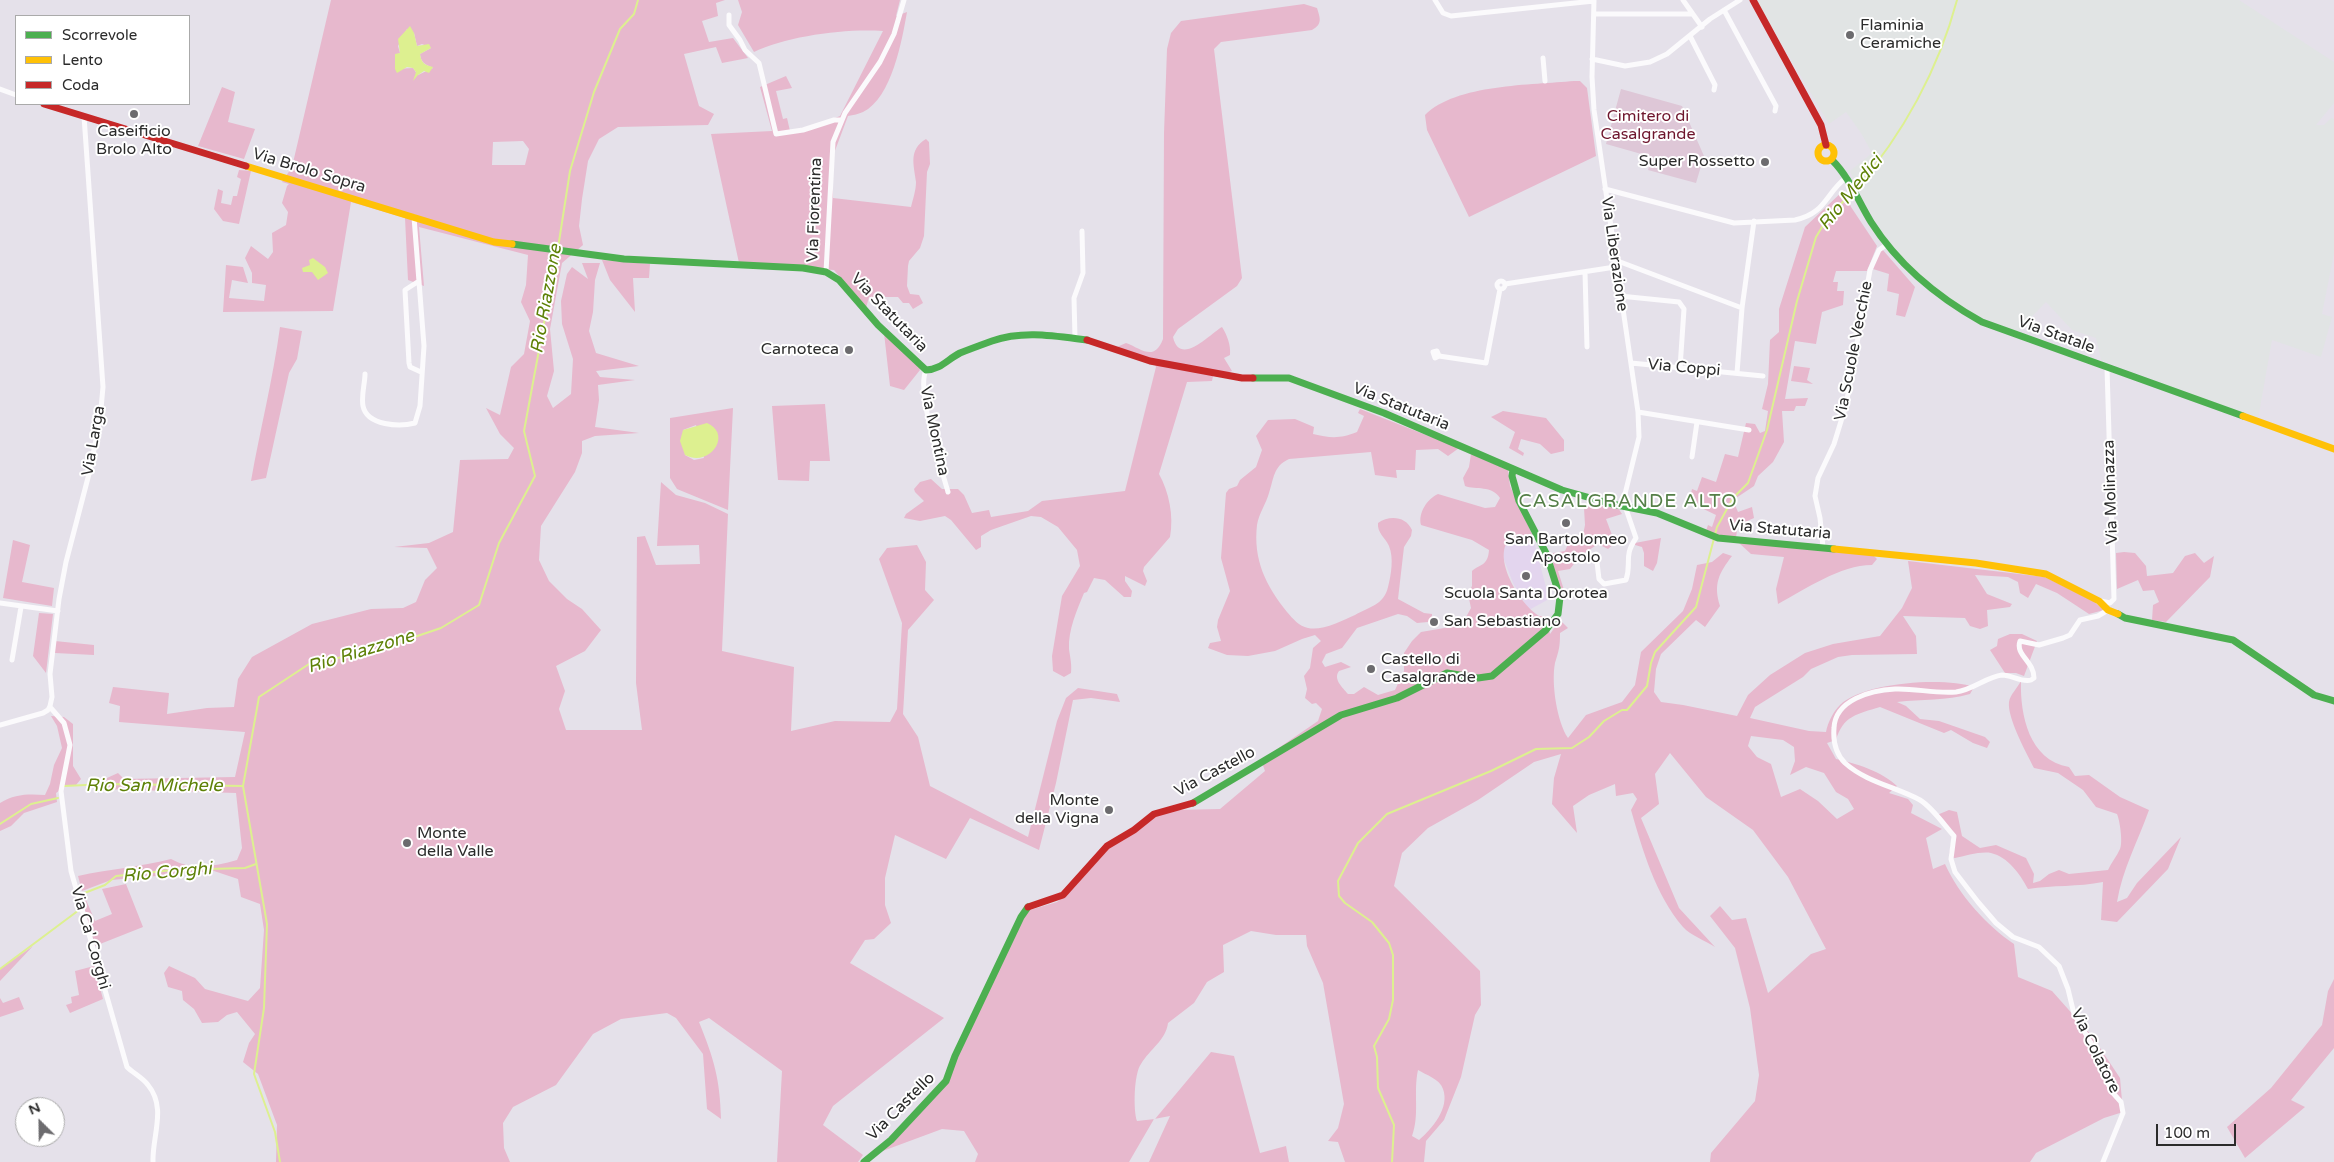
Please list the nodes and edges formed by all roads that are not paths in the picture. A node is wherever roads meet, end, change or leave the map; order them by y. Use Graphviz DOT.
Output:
graph roads {
  1 [pos="904,0"];
  2 [pos="1435,0"];
  3 [pos="1683,0"];
  4 [pos="1740,0"];
  5 [pos="1753,0"];
  6 [pos="1594,1"];
  7 [pos="1724,10"];
  8 [pos="1594,14"];
  9 [pos="1691,14"];
  10 [pos="729,15"];
  11 [pos="1702,27"];
  12 [pos="1690,36"];
  13 [pos="1543,58"];
  14 [pos="1592,58"];
  15 [pos="1545,80"];
  16 [pos="0,89"];
  17 [pos="1714,90"];
  18 [pos="15,95"];
  19 [pos="47,105"];
  20 [pos="1775,111"];
  21 [pos="84,116"];
  22 [pos="841,120"];
  23 [pos="1826,145"];
  24 [pos="1832,160"];
  25 [pos="1849,181"];
  26 [pos="1605,189"];
  27 [pos="414,217"];
  28 [pos="1754,222"];
  29 [pos="1082,231"];
  30 [pos="1886,245"];
  31 [pos="569,253"];
  32 [pos="1615,260"];
  33 [pos="1615,268"];
  34 [pos="826,272"];
  35 [pos="1585,272"];
  36 [pos="419,281"];
  37 [pos="1620,296"];
  38 [pos="1742,308"];
  39 [pos="1075,338"];
  40 [pos="1587,347"];
  41 [pos="1439,356"];
  42 [pos="1631,363"];
  43 [pos="1680,368"];
  44 [pos="2107,368"];
  45 [pos="926,370"];
  46 [pos="421,372"];
  47 [pos="1738,373"];
  48 [pos="366,374"];
  49 [pos="1763,376"];
  50 [pos="1638,412"];
  51 [pos="1697,422"];
  52 [pos="1749,430"];
  53 [pos="2334,449"];
  54 [pos="1692,457"];
  55 [pos="1513,469"];
  56 [pos="948,492"];
  57 [pos="1625,506"];
  58 [pos="1823,547"];
  59 [pos="1596,554"];
  60 [pos="2099,601"];
  61 [pos="0,603"];
  62 [pos="21,606"];
  63 [pos="2108,610"];
  64 [pos="58,611"];
  65 [pos="12,660"];
  66 [pos="2334,701"];
  67 [pos="50,707"];
  68 [pos="0,725"];
  69 [pos="153,1162"];
  70 [pos="864,1162"];
  71 [pos="2103,1162"];
  1 -- 22 [label="street, Via Fiorentina"];
  2 -- 6 [label="street"];
  3 -- 9 [label="street"];
  4 -- 7 [label="street"];
  5 -- 23 [label="street, Via Statale"];
  6 -- 8 [label="street, Via Liberazione"];
  7 -- 11 [label="street"];
  7 -- 20 [label="street"];
  8 -- 9 [label="street"];
  8 -- 14 [label="street, Via Liberazione"];
  9 -- 11 [label="street"];
  10 -- 22 [label="street"];
  11 -- 12 [label="street"];
  12 -- 14 [label="street"];
  12 -- 17 [label="street"];
  13 -- 15 [label="street"];
  14 -- 26 [label="street, Via Liberazione"];
  16 -- 18 [label="street"];
  19 -- 21 [label="street, Via Brolo Sopra"];
  21 -- 27 [label="street, Via Brolo Sopra"];
  21 -- 64 [label="street, Via Larga"];
  22 -- 34 [label="street, Via Fiorentina"];
  23 -- 24 [label="street, Via Statale"];
  23 -- 24 [label="street, Via Statale"];
  24 -- 25 [label="street, Via Statale"];
  25 -- 28 [label="street"];
  25 -- 30 [label="street, Via Statale"];
  26 -- 28 [label="street"];
  26 -- 32 [label="street, Via Liberazione"];
  27 -- 31 [label="street, Via Brolo Sopra"];
  27 -- 36 [label="street"];
  28 -- 38 [label="street, Via Coppi"];
  29 -- 39 [label="street"];
  30 -- 44 [label="street, Via Statale"];
  30 -- 58 [label="street, Via Scuole Vecchie"];
  31 -- 34 [label="street, Via Fiorentina"];
  32 -- 33 [label="street, Via Liberazione"];
  32 -- 38 [label="street"];
  33 -- 35 [label="street"];
  33 -- 37 [label="street, Via Liberazione"];
  34 -- 45 [label="street, Via Statutaria"];
  35 -- 40 [label="street"];
  35 -- 41 [label="street"];
  36 -- 46 [label="street"];
  36 -- 46 [label="street"];
  37 -- 42 [label="street, Via Liberazione"];
  37 -- 43 [label="street"];
  38 -- 47 [label="street, Via Coppi"];
  39 -- 45 [label="street, Via Statutaria"];
  39 -- 55 [label="street, Via Statutaria"];
  42 -- 43 [label="street, Via Coppi"];
  42 -- 50 [label="street, Via Liberazione"];
  43 -- 47 [label="street, Via Coppi"];
  44 -- 53 [label="street, Via Statale"];
  44 -- 60 [label="street, Via Molinazza"];
  45 -- 56 [label="street, Via Montina"];
  46 -- 48 [label="street"];
  47 -- 49 [label="street, Via Coppi"];
  50 -- 51 [label="street"];
  50 -- 57 [label="street, Via Liberazione"];
  51 -- 52 [label="street"];
  51 -- 54 [label="street"];
  55 -- 57 [label="street, Via Statutaria"];
  55 -- 70 [label="street, Via Castello"];
  57 -- 58 [label="street, Via Statutaria"];
  57 -- 59 [label="street"];
  58 -- 60 [label="street, Via Statutaria"];
  60 -- 63 [label="street, Via Statutaria"];
  61 -- 62 [label="street"];
  62 -- 64 [label="street"];
  62 -- 65 [label="street"];
  63 -- 66 [label="street, Via Statutaria"];
  63 -- 71 [label="street, Via Colatore"];
  64 -- 67 [label="street, Via Larga"];
  67 -- 68 [label="street"];
  67 -- 69 [label="street, Via Ca' Corghi"];
}
